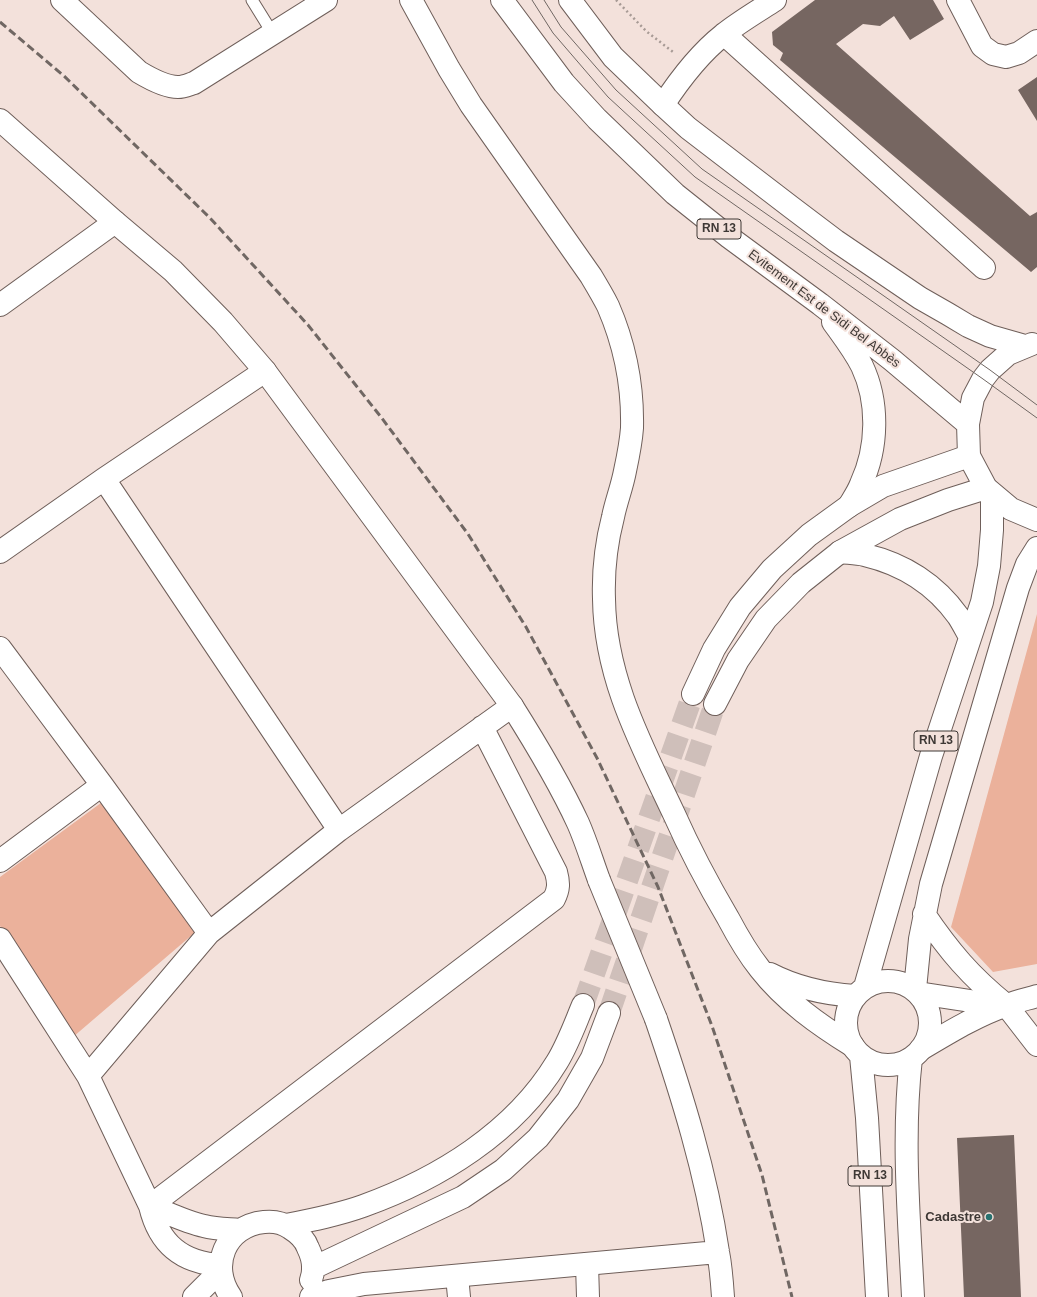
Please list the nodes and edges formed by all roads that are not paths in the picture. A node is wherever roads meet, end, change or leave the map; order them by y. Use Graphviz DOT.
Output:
graph roads {
  1 [pos="62,0"];
  2 [pos="252,0"];
  3 [pos="326,0"];
  4 [pos="411,0"];
  5 [pos="502,0"];
  6 [pos="570,0"];
  7 [pos="775,0"];
  8 [pos="958,0"];
  9 [pos="273,34"];
  10 [pos="724,34"];
  11 [pos="1037,41"];
  12 [pos="663,105"];
  13 [pos="0,120"];
  14 [pos="115,222"];
  15 [pos="984,268"];
  16 [pos="820,304"];
  17 [pos="0,305"];
  18 [pos="1031,345"];
  19 [pos="265,371"];
  20 [pos="968,424"];
  21 [pos="969,456"];
  22 [pos="104,479"];
  23 [pos="989,491"];
  24 [pos="849,506"];
  25 [pos="1037,520"];
  26 [pos="1037,548"];
  27 [pos="0,552"];
  28 [pos="840,552"];
  29 [pos="970,637"];
  30 [pos="0,648"];
  31 [pos="693,694"];
  32 [pos="714,704"];
  33 [pos="512,706"];
  34 [pos="482,727"];
  35 [pos="102,785"];
  36 [pos="339,830"];
  37 [pos="0,861"];
  38 [pos="924,914"];
  39 [pos="209,933"];
  40 [pos="0,939"];
  41 [pos="760,969"];
  42 [pos="916,991"];
  43 [pos="860,992"];
  44 [pos="1037,996"];
  45 [pos="583,1004"];
  46 [pos="1006,1005"];
  47 [pos="609,1013"];
  48 [pos="1037,1045"];
  49 [pos="857,1051"];
  50 [pos="916,1054"];
  51 [pos="88,1076"];
  52 [pos="150,1206"];
  53 [pos="286,1225"];
  54 [pos="239,1230"];
  55 [pos="718,1252"];
  56 [pos="587,1264"];
  57 [pos="221,1268"];
  58 [pos="313,1271"];
  59 [pos="457,1276"];
  60 [pos="364,1284"];
  61 [pos="194,1297"];
  62 [pos="231,1297"];
  63 [pos="302,1297"];
  64 [pos="311,1297"];
  65 [pos="459,1297"];
  66 [pos="588,1297"];
  67 [pos="723,1297"];
  68 [pos="877,1297"];
  69 [pos="913,1297"];
  1 -- 9 [label="main road"];
  2 -- 9 [label="lane"];
  3 -- 9 [label="main road"];
  4 -- 41 [label="main road"];
  5 -- 16 [label="main road, Evitement Est de Sidi Bel Abbès / RN 13"];
  6 -- 12 [label="main road"];
  7 -- 10 [label="main road"];
  8 -- 11 [label="main road"];
  10 -- 12 [label="main road"];
  10 -- 15 [label="main road"];
  12 -- 18 [label="main road"];
  13 -- 14 [label="main road"];
  14 -- 17 [label="main road"];
  14 -- 19 [label="main road"];
  16 -- 20 [label="main road, Evitement Est de Sidi Bel Abbès / RN 13"];
  16 -- 24 [label="main road"];
  18 -- 20 [label="main road"];
  19 -- 22 [label="main road"];
  19 -- 33 [label="main road"];
  20 -- 21 [label="main road"];
  21 -- 23 [label="main road"];
  21 -- 24 [label="main road"];
  22 -- 27 [label="main road"];
  22 -- 36 [label="main road"];
  23 -- 25 [label="main road"];
  23 -- 28 [label="main road"];
  23 -- 29 [label="main road, RN 13"];
  24 -- 31 [label="main road"];
  26 -- 38 [label="main road, RN 13"];
  28 -- 29 [label="main road"];
  28 -- 32 [label="main road"];
  29 -- 43 [label="main road, RN 13"];
  30 -- 35 [label="main road"];
  33 -- 34 [label="main road"];
  33 -- 55 [label="main road, bridge"];
  34 -- 36 [label="main road"];
  34 -- 52 [label="main road"];
  35 -- 37 [label="main road"];
  35 -- 39 [label="main road"];
  36 -- 39 [label="main road"];
  38 -- 42 [label="main road, RN 13"];
  38 -- 46 [label="main road"];
  39 -- 51 [label="main road"];
  40 -- 51 [label="main road"];
  41 -- 43 [label="main road"];
  41 -- 49 [label="main road"];
  42 -- 43 [label="main road"];
  42 -- 46 [label="main road"];
  42 -- 50 [label="main road"];
  43 -- 49 [label="main road"];
  44 -- 46 [label="main road"];
  45 -- 53 [label="main road"];
  46 -- 48 [label="main road"];
  46 -- 50 [label="main road"];
  47 -- 58 [label="main road"];
  49 -- 50 [label="main road"];
  49 -- 68 [label="main road, RN 13"];
  50 -- 69 [label="main road, RN 13"];
  51 -- 52 [label="main road"];
  52 -- 54 [label="main road"];
  52 -- 57 [label="main road"];
  53 -- 54 [label="main road"];
  53 -- 58 [label="main road"];
  54 -- 57 [label="main road"];
  55 -- 56 [label="main road"];
  55 -- 67 [label="main road"];
  56 -- 59 [label="main road"];
  56 -- 66 [label="main road"];
  57 -- 61 [label="main road"];
  57 -- 62 [label="main road"];
  58 -- 60 [label="main road"];
  58 -- 63 [label="main road"];
  59 -- 60 [label="main road"];
  59 -- 65 [label="main road"];
  60 -- 64 [label="main road"];
}
